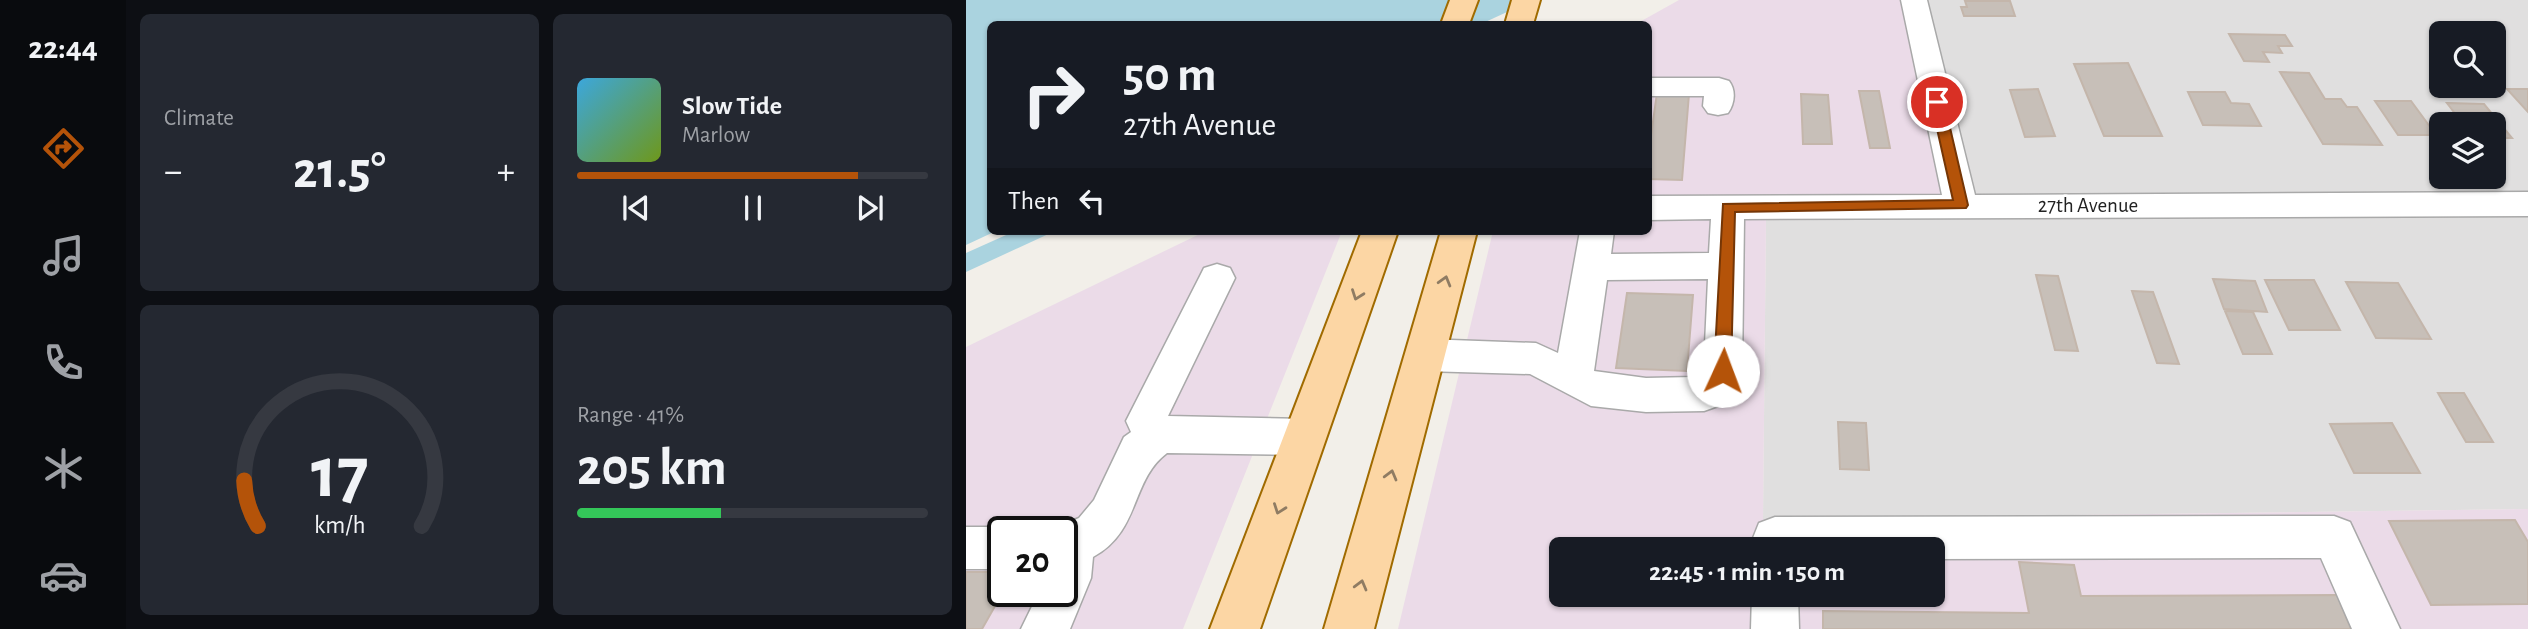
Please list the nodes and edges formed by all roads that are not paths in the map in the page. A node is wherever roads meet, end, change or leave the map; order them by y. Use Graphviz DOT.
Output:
graph roads {
  1 [pos="1464,0"];
  2 [pos="1526,0"];
  3 [pos="1914,0"];
  4 [pos="1456,21"];
  5 [pos="1520,21"];
  6 [pos="1652,87"];
  7 [pos="1718,106"];
  8 [pos="2528,204"];
  9 [pos="1961,205"];
  10 [pos="1728,207"];
  11 [pos="1652,208"];
  12 [pos="1379,235"];
  13 [pos="1458,235"];
  14 [pos="1596,235"];
  15 [pos="1591,267"];
  16 [pos="1726,267"];
  17 [pos="1217,278"];
  18 [pos="1424,355"];
  19 [pos="1573,379"];
  20 [pos="1160,435"];
  21 [pos="1305,437"];
  22 [pos="1945,538"];
  23 [pos="1078,541"];
  24 [pos="966,548"];
  25 [pos="987,548"];
  26 [pos="1055,607"];
  27 [pos="1775,607"];
  28 [pos="1045,629"];
  29 [pos="1236,629"];
  30 [pos="1349,629"];
  31 [pos="1775,629"];
  32 [pos="2376,629"];
  1 -- 4 [label="main road"];
  2 -- 5 [label="main road"];
  3 -- 9 [label="street"];
  6 -- 7 [label="street"];
  8 -- 9 [label="street, 27th Avenue"];
  9 -- 10 [label="street, 27th Avenue"];
  10 -- 11 [label="street, 27th Avenue"];
  10 -- 16 [label="street"];
  12 -- 21 [label="main road, one-way"];
  18 -- 13 [label="main road, one-way"];
  14 -- 15 [label="street"];
  15 -- 16 [label="street"];
  15 -- 19 [label="street"];
  16 -- 19 [label="street"];
  17 -- 20 [label="street"];
  18 -- 19 [label="street"];
  30 -- 18 [label="main road, one-way"];
  20 -- 21 [label="street"];
  20 -- 23 [label="street"];
  21 -- 29 [label="main road, one-way"];
  22 -- 32 [label="street"];
  24 -- 25 [label="street"];
  26 -- 28 [label="street"];
  27 -- 31 [label="street"];
}
